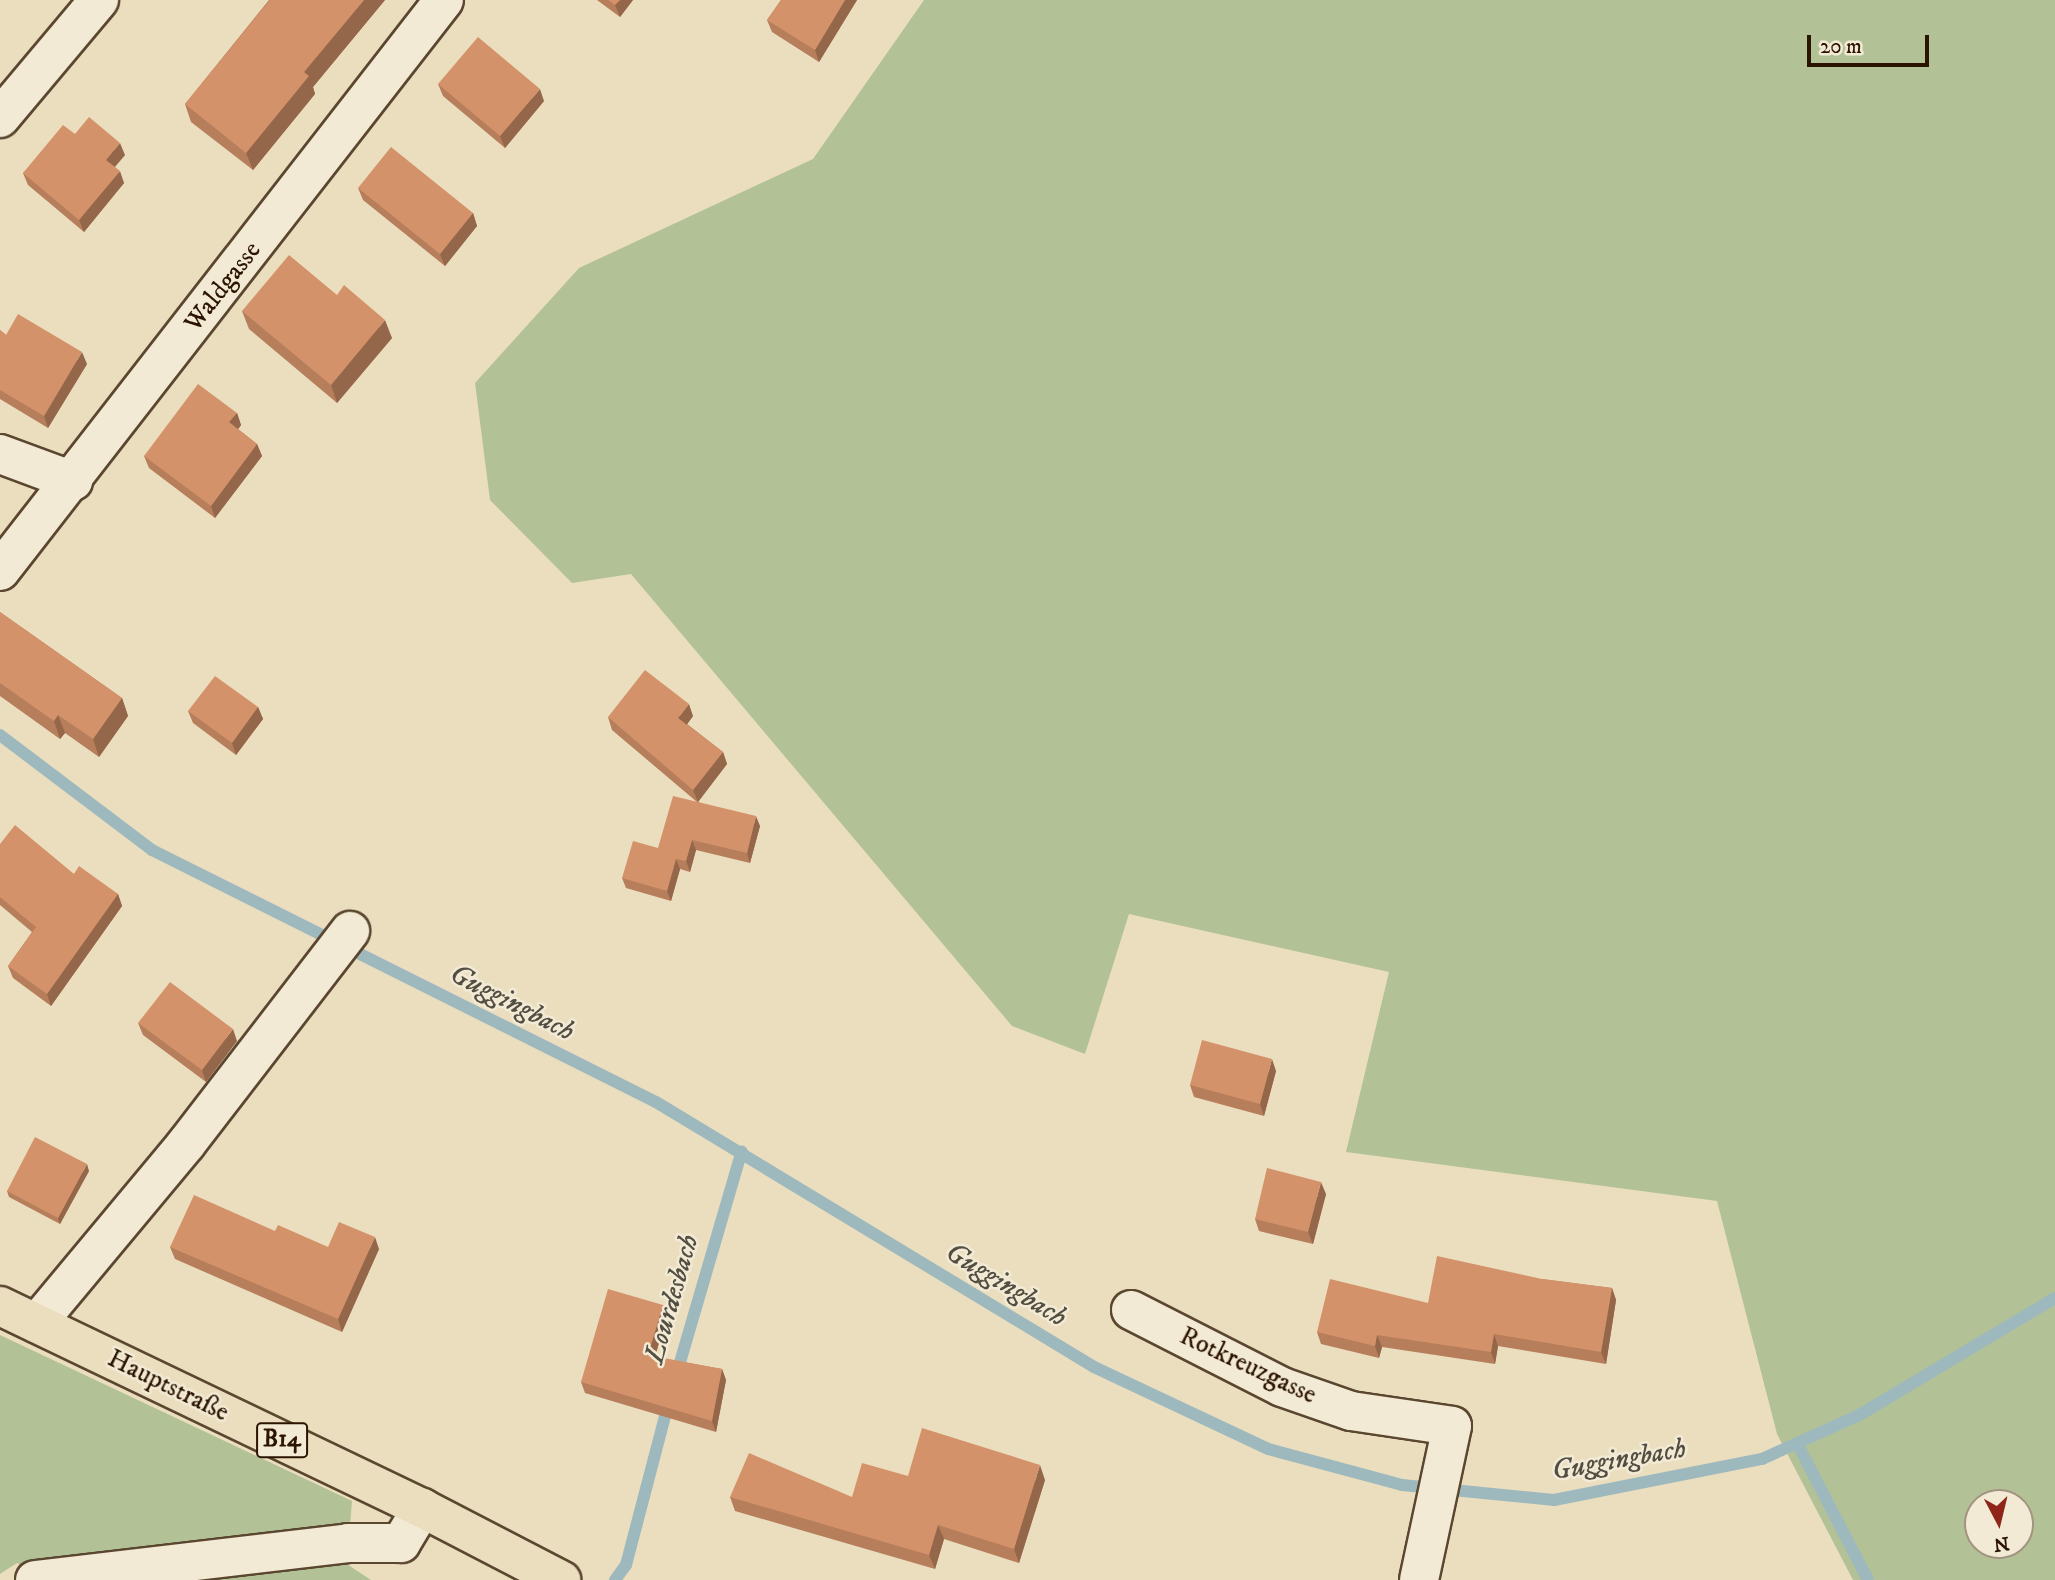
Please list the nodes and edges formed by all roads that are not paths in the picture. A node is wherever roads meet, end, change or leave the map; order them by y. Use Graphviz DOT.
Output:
graph roads {
  1 [pos="99,0"];
  2 [pos="444,0"];
  3 [pos="0,118"];
  4 [pos="0,454"];
  5 [pos="73,481"];
  6 [pos="0,571"];
  7 [pos="350,931"];
  8 [pos="0,1306"];
  9 [pos="1132,1310"];
  10 [pos="37,1323"];
  11 [pos="422,1508"];
  12 [pos="35,1580"];
  13 [pos="561,1580"];
  14 [pos="1419,1580"];
  1 -- 3 [label="street"];
  2 -- 5 [label="street, Waldgasse"];
  4 -- 5 [label="street"];
  5 -- 6 [label="street, Waldgasse"];
  7 -- 10 [label="street"];
  8 -- 10 [label="main road, Hauptstraße / B14"];
  9 -- 14 [label="street, Rotkreuzgasse"];
  10 -- 11 [label="main road, Hauptstraße / B14"];
  11 -- 12 [label="street"];
  11 -- 13 [label="main road, Hauptstraße / B14"];
}
